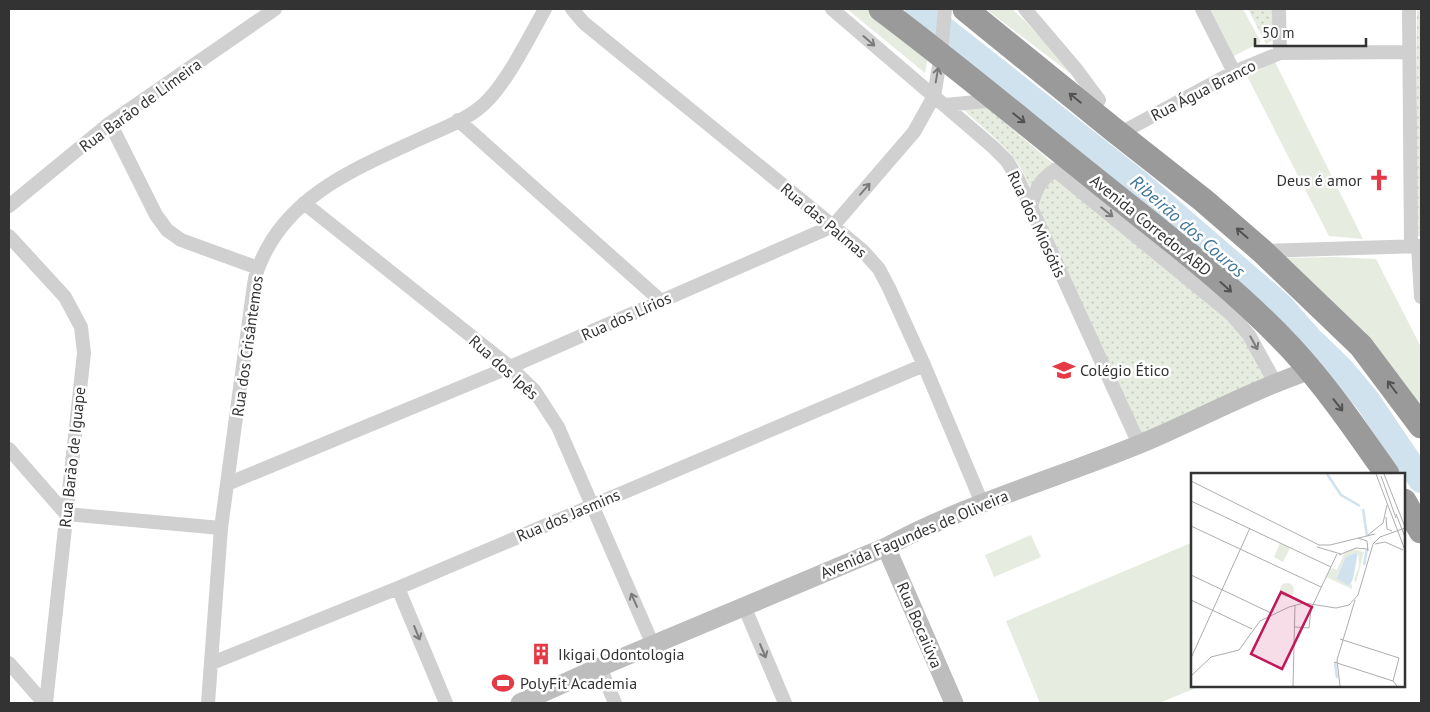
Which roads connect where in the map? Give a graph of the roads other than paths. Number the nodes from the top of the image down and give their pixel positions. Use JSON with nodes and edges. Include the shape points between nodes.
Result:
{"nodes":[{"id":1,"x":275,"y":9,"type":"edge"},
{"id":2,"x":546,"y":9,"type":"edge"},
{"id":3,"x":572,"y":9,"type":"edge"},
{"id":4,"x":832,"y":9,"type":"edge"},
{"id":5,"x":881,"y":9,"type":"edge"},
{"id":6,"x":945,"y":9,"type":"edge"},
{"id":7,"x":965,"y":9,"type":"edge"},
{"id":8,"x":1025,"y":9,"type":"edge"},
{"id":9,"x":1202,"y":9,"type":"edge"},
{"id":10,"x":1279,"y":9,"type":"edge"},
{"id":11,"x":1409,"y":9,"type":"edge"},
{"id":12,"x":942,"y":46,"type":"junction"},
{"id":13,"x":1410,"y":52,"type":"junction"},
{"id":14,"x":1280,"y":53,"type":"junction"},
{"id":15,"x":1234,"y":72,"type":"junction"},
{"id":16,"x":934,"y":96,"type":"junction"},
{"id":17,"x":997,"y":100,"type":"junction"},
{"id":18,"x":1099,"y":100,"type":"dead end"},
{"id":19,"x":945,"y":105,"type":"junction"},
{"id":20,"x":458,"y":120,"type":"junction"},
{"id":21,"x":110,"y":123,"type":"junction"},
{"id":22,"x":1119,"y":134,"type":"junction"},
{"id":23,"x":1068,"y":165,"type":"junction"},
{"id":24,"x":1091,"y":199,"type":"junction"},
{"id":25,"x":304,"y":203,"type":"junction"},
{"id":26,"x":9,"y":206,"type":"edge"},
{"id":27,"x":1031,"y":207,"type":"junction"},
{"id":28,"x":833,"y":226,"type":"junction"},
{"id":29,"x":9,"y":236,"type":"edge"},
{"id":30,"x":1417,"y":246,"type":"edge"},
{"id":31,"x":1262,"y":251,"type":"junction"},
{"id":32,"x":258,"y":268,"type":"junction"},
{"id":33,"x":1421,"y":298,"type":"edge"},
{"id":34,"x":660,"y":301,"type":"junction"},
{"id":35,"x":924,"y":365,"type":"junction"},
{"id":36,"x":510,"y":367,"type":"junction"},
{"id":37,"x":1311,"y":370,"type":"junction"},
{"id":38,"x":1276,"y":384,"type":"junction"},
{"id":39,"x":1421,"y":426,"type":"edge"},
{"id":40,"x":1139,"y":444,"type":"junction"},
{"id":41,"x":9,"y":449,"type":"edge"},
{"id":42,"x":1386,"y":473,"type":"edge"},
{"id":43,"x":227,"y":484,"type":"junction"},
{"id":44,"x":982,"y":503,"type":"junction"},
{"id":45,"x":1405,"y":503,"type":"edge"},
{"id":46,"x":592,"y":505,"type":"junction"},
{"id":47,"x":66,"y":514,"type":"junction"},
{"id":48,"x":221,"y":528,"type":"junction"},
{"id":49,"x":1421,"y":532,"type":"edge"},
{"id":50,"x":886,"y":547,"type":"junction"},
{"id":51,"x":398,"y":588,"type":"junction"},
{"id":52,"x":744,"y":606,"type":"junction"},
{"id":53,"x":653,"y":645,"type":"junction"},
{"id":54,"x":9,"y":663,"type":"edge"},
{"id":55,"x":212,"y":663,"type":"junction"},
{"id":56,"x":600,"y":667,"type":"junction"},
{"id":57,"x":45,"y":703,"type":"edge"},
{"id":58,"x":208,"y":703,"type":"edge"},
{"id":59,"x":446,"y":703,"type":"edge"},
{"id":60,"x":520,"y":703,"type":"edge"},
{"id":61,"x":616,"y":703,"type":"edge"},
{"id":62,"x":785,"y":703,"type":"edge"},
{"id":63,"x":954,"y":703,"type":"edge"}],
"edges":[{"from":1,"to":21,"type":"street","name":"Rua Barão de Limeira"},
{"from":2,"to":20,"type":"street","name":"Rua dos Crisântemos","via":[[496,92],[478,110]]},
{"from":3,"to":28,"type":"street","name":"Rua das Palmas","via":[[584,23]]},
{"from":4,"to":16,"type":"street","name":"Rua dos Miosótis","one_way":true},
{"from":5,"to":12,"type":"highway","name":"Avenida Corredor ABD"},
{"from":6,"to":12,"type":"street","name":"Rua dos Lírios"},
{"from":22,"to":7,"type":"highway","one_way":true},
{"from":8,"to":18,"type":"street"},
{"from":9,"to":15,"type":"street"},
{"from":10,"to":14,"type":"street"},
{"from":11,"to":13,"type":"street"},
{"from":16,"to":12,"type":"street","name":"Rua dos Lírios","one_way":true},
{"from":12,"to":17,"type":"highway","name":"Avenida Corredor ABD"},
{"from":13,"to":14,"type":"street","name":"Rua Água Branco"},
{"from":13,"to":30,"type":"street"},
{"from":14,"to":15,"type":"street","name":"Rua Água Branco"},
{"from":15,"to":22,"type":"street","name":"Rua Água Branco"},
{"from":16,"to":19,"type":"street","name":"Rua dos Miosótis"},
{"from":28,"to":16,"type":"street","name":"Rua dos Lírios","one_way":true,"via":[[914,132]]},
{"from":17,"to":19,"type":"street"},
{"from":17,"to":23,"type":"highway","name":"Avenida Corredor ABD","one_way":true},
{"from":19,"to":27,"type":"street","name":"Rua dos Miosótis","via":[[1007,161]]},
{"from":20,"to":25,"type":"street","name":"Rua dos Crisântemos","via":[[338,178]]},
{"from":20,"to":34,"type":"street"},
{"from":21,"to":26,"type":"street","name":"Rua Barão de Limeira"},
{"from":21,"to":32,"type":"street","via":[[156,215],[167,230],[181,240]]},
{"from":31,"to":22,"type":"highway","one_way":true,"via":[[1204,200]]},
{"from":23,"to":24,"type":"street"},
{"from":23,"to":24,"type":"street"},
{"from":23,"to":27,"type":"street","via":[[1045,178],[1035,191]]},
{"from":23,"to":37,"type":"highway","name":"Avenida Corredor ABD","one_way":true,"via":[[1216,278]]},
{"from":24,"to":38,"type":"street","one_way":true,"via":[[1231,314],[1250,335]]},
{"from":25,"to":32,"type":"street","name":"Rua dos Crisântemos","via":[[278,229]]},
{"from":25,"to":36,"type":"street","name":"Rua dos Ipês"},
{"from":27,"to":40,"type":"street","name":"Rua dos Miosótis"},
{"from":28,"to":34,"type":"street","name":"Rua dos Lírios"},
{"from":28,"to":35,"type":"street","name":"Rua das Palmas","via":[[863,250],[878,269]]},
{"from":29,"to":47,"type":"street","name":"Rua Barão de Iguape","via":[[64,297],[81,327],[84,353]]},
{"from":30,"to":31,"type":"street"},
{"from":30,"to":33,"type":"street"},
{"from":39,"to":31,"type":"highway","one_way":true,"via":[[1361,346]]},
{"from":32,"to":43,"type":"street","name":"Rua dos Crisântemos","via":[[252,292]]},
{"from":34,"to":36,"type":"street","name":"Rua dos Lírios"},
{"from":35,"to":44,"type":"street","name":"Rua das Palmas"},
{"from":35,"to":46,"type":"street","name":"Rua dos Jasmins"},
{"from":36,"to":43,"type":"street","name":"Rua dos Lírios"},
{"from":36,"to":46,"type":"street","name":"Rua dos Ipês","via":[[548,408]]},
{"from":37,"to":38,"type":"main road","name":"Avenida Fagundes de Oliveira"},
{"from":37,"to":42,"type":"highway","name":"Avenida Corredor ABD","one_way":true},
{"from":38,"to":40,"type":"main road","name":"Avenida Fagundes de Oliveira"},
{"from":40,"to":44,"type":"main road","name":"Avenida Fagundes de Oliveira"},
{"from":41,"to":47,"type":"street"},
{"from":43,"to":48,"type":"street","name":"Rua dos Crisântemos"},
{"from":44,"to":50,"type":"main road","name":"Avenida Fagundes de Oliveira","via":[[916,530]]},
{"from":45,"to":49,"type":"highway"},
{"from":46,"to":51,"type":"street","name":"Rua dos Jasmins"},
{"from":53,"to":46,"type":"street","name":"Rua dos Ipês","one_way":true},
{"from":47,"to":48,"type":"street"},
{"from":47,"to":57,"type":"street","name":"Rua Barão de Iguape"},
{"from":48,"to":55,"type":"street","name":"Rua dos Crisântemos"},
{"from":50,"to":52,"type":"main road","name":"Avenida Fagundes de Oliveira"},
{"from":50,"to":63,"type":"main road","name":"Rua Bocaiúva"},
{"from":51,"to":55,"type":"street","name":"Rua dos Jasmins"},
{"from":51,"to":59,"type":"street","one_way":true},
{"from":52,"to":53,"type":"main road","name":"Avenida Fagundes de Oliveira"},
{"from":52,"to":62,"type":"street","one_way":true},
{"from":53,"to":56,"type":"main road","name":"Avenida Fagundes de Oliveira"},
{"from":54,"to":57,"type":"street"},
{"from":55,"to":58,"type":"street","name":"Rua dos Crisântemos"},
{"from":56,"to":60,"type":"main road","name":"Avenida Fagundes de Oliveira"},
{"from":56,"to":61,"type":"street"}]}
